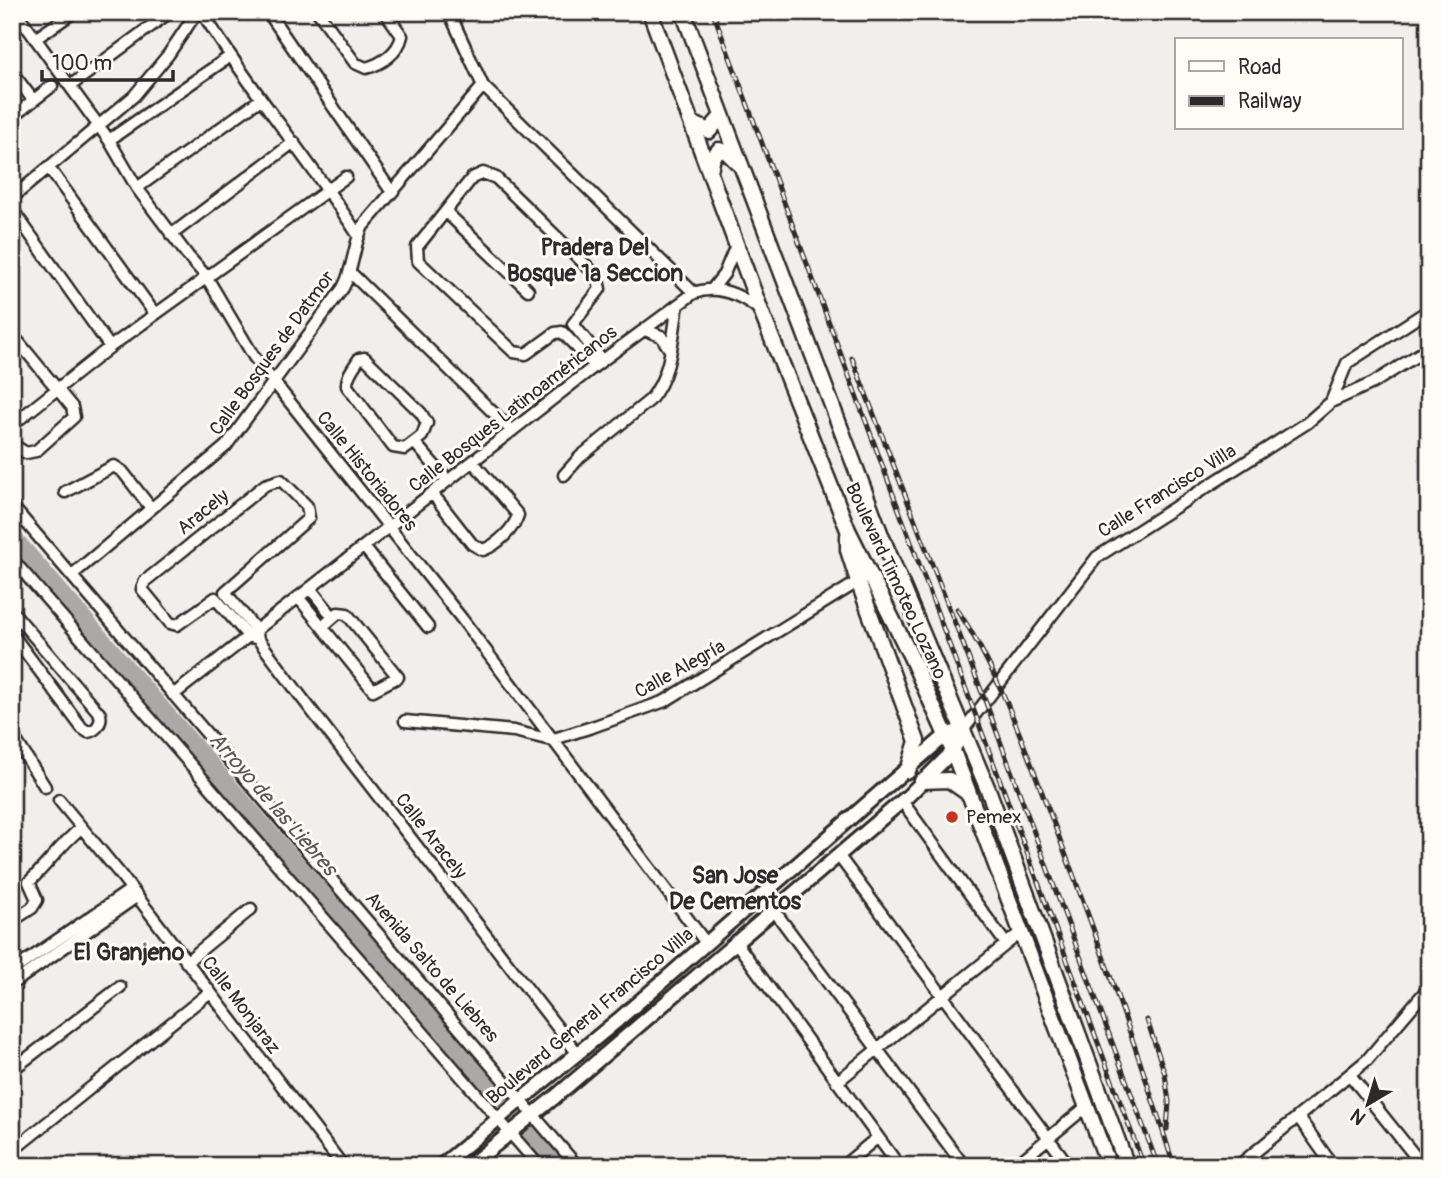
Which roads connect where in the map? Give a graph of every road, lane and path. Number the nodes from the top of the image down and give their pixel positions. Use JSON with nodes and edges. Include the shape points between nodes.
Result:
{"nodes":[{"id":1,"x":16,"y":12,"type":"edge"},
{"id":2,"x":74,"y":12,"type":"edge"},
{"id":3,"x":170,"y":12,"type":"edge"},
{"id":4,"x":200,"y":12,"type":"edge"},
{"id":5,"x":268,"y":12,"type":"edge"},
{"id":6,"x":318,"y":12,"type":"edge"},
{"id":7,"x":385,"y":12,"type":"edge"},
{"id":8,"x":449,"y":12,"type":"edge"},
{"id":9,"x":650,"y":12,"type":"edge"},
{"id":10,"x":683,"y":12,"type":"edge"},
{"id":11,"x":35,"y":39,"type":"junction"},
{"id":12,"x":229,"y":57,"type":"junction"},
{"id":13,"x":12,"y":72,"type":"edge"},
{"id":14,"x":52,"y":86,"type":"dead end"},
{"id":15,"x":70,"y":86,"type":"junction"},
{"id":16,"x":483,"y":86,"type":"junction"},
{"id":17,"x":261,"y":99,"type":"junction"},
{"id":18,"x":33,"y":100,"type":"junction"},
{"id":19,"x":722,"y":116,"type":"junction"},
{"id":20,"x":12,"y":117,"type":"edge"},
{"id":21,"x":692,"y":122,"type":"junction"},
{"id":22,"x":100,"y":128,"type":"junction"},
{"id":23,"x":109,"y":140,"type":"junction"},
{"id":24,"x":294,"y":142,"type":"junction"},
{"id":25,"x":739,"y":164,"type":"junction"},
{"id":26,"x":49,"y":168,"type":"junction"},
{"id":27,"x":710,"y":171,"type":"junction"},
{"id":28,"x":346,"y":177,"type":"dead end"},
{"id":29,"x":137,"y":188,"type":"junction"},
{"id":30,"x":329,"y":190,"type":"junction"},
{"id":31,"x":391,"y":191,"type":"junction"},
{"id":32,"x":12,"y":198,"type":"edge"},
{"id":33,"x":12,"y":209,"type":"edge"},
{"id":34,"x":446,"y":212,"type":"junction"},
{"id":35,"x":171,"y":235,"type":"junction"},
{"id":36,"x":358,"y":235,"type":"junction"},
{"id":37,"x":737,"y":242,"type":"junction"},
{"id":38,"x":351,"y":273,"type":"junction"},
{"id":39,"x":206,"y":276,"type":"junction"},
{"id":40,"x":713,"y":288,"type":"junction"},
{"id":41,"x":528,"y":290,"type":"dead end"},
{"id":42,"x":694,"y":293,"type":"junction"},
{"id":43,"x":678,"y":305,"type":"junction"},
{"id":44,"x":1429,"y":310,"type":"edge"},
{"id":45,"x":761,"y":311,"type":"junction"},
{"id":46,"x":155,"y":314,"type":"junction"},
{"id":47,"x":645,"y":330,"type":"junction"},
{"id":48,"x":12,"y":334,"type":"edge"},
{"id":49,"x":110,"y":347,"type":"junction"},
{"id":50,"x":1429,"y":348,"type":"edge"},
{"id":51,"x":671,"y":350,"type":"junction"},
{"id":52,"x":598,"y":363,"type":"junction"},
{"id":53,"x":274,"y":382,"type":"junction"},
{"id":54,"x":57,"y":390,"type":"junction"},
{"id":55,"x":1331,"y":402,"type":"junction"},
{"id":56,"x":12,"y":425,"type":"edge"},
{"id":57,"x":512,"y":431,"type":"junction"},
{"id":58,"x":414,"y":442,"type":"junction"},
{"id":59,"x":12,"y":444,"type":"edge"},
{"id":60,"x":473,"y":461,"type":"junction"},
{"id":61,"x":564,"y":475,"type":"dead end"},
{"id":62,"x":448,"y":481,"type":"junction"},
{"id":63,"x":65,"y":492,"type":"dead end"},
{"id":64,"x":432,"y":494,"type":"junction"},
{"id":65,"x":12,"y":506,"type":"edge"},
{"id":66,"x":150,"y":508,"type":"junction"},
{"id":67,"x":389,"y":526,"type":"junction"},
{"id":68,"x":364,"y":547,"type":"junction"},
{"id":69,"x":12,"y":559,"type":"edge"},
{"id":70,"x":72,"y":575,"type":"junction"},
{"id":71,"x":864,"y":578,"type":"junction"},
{"id":72,"x":310,"y":589,"type":"junction"},
{"id":73,"x":298,"y":597,"type":"junction"},
{"id":74,"x":12,"y":611,"type":"edge"},
{"id":75,"x":333,"y":617,"type":"junction"},
{"id":76,"x":322,"y":627,"type":"junction"},
{"id":77,"x":428,"y":627,"type":"dead end"},
{"id":78,"x":12,"y":634,"type":"edge"},
{"id":79,"x":254,"y":635,"type":"junction"},
{"id":80,"x":173,"y":695,"type":"junction"},
{"id":81,"x":405,"y":721,"type":"dead end"},
{"id":82,"x":964,"y":729,"type":"junction"},
{"id":83,"x":12,"y":734,"type":"edge"},
{"id":84,"x":946,"y":735,"type":"junction"},
{"id":85,"x":551,"y":740,"type":"junction"},
{"id":86,"x":953,"y":751,"type":"junction"},
{"id":87,"x":908,"y":771,"type":"junction"},
{"id":88,"x":922,"y":781,"type":"junction"},
{"id":89,"x":46,"y":787,"type":"dead end"},
{"id":90,"x":970,"y":795,"type":"junction"},
{"id":91,"x":59,"y":800,"type":"dead end"},
{"id":92,"x":902,"y":801,"type":"junction"},
{"id":93,"x":81,"y":828,"type":"junction"},
{"id":94,"x":838,"y":855,"type":"junction"},
{"id":95,"x":133,"y":893,"type":"junction"},
{"id":96,"x":251,"y":909,"type":"dead end"},
{"id":97,"x":773,"y":909,"type":"junction"},
{"id":98,"x":12,"y":921,"type":"edge"},
{"id":99,"x":1021,"y":932,"type":"junction"},
{"id":100,"x":735,"y":941,"type":"junction"},
{"id":101,"x":706,"y":943,"type":"junction"},
{"id":102,"x":1006,"y":944,"type":"junction"},
{"id":103,"x":186,"y":962,"type":"junction"},
{"id":104,"x":12,"y":971,"type":"edge"},
{"id":105,"x":12,"y":984,"type":"edge"},
{"id":106,"x":120,"y":987,"type":"dead end"},
{"id":107,"x":1429,"y":987,"type":"edge"},
{"id":108,"x":210,"y":992,"type":"junction"},
{"id":109,"x":942,"y":995,"type":"junction"},
{"id":110,"x":877,"y":1049,"type":"junction"},
{"id":111,"x":578,"y":1054,"type":"junction"},
{"id":112,"x":12,"y":1070,"type":"edge"},
{"id":113,"x":1350,"y":1075,"type":"junction"},
{"id":114,"x":836,"y":1082,"type":"junction"},
{"id":115,"x":520,"y":1100,"type":"junction"},
{"id":116,"x":1086,"y":1107,"type":"junction"},
{"id":117,"x":532,"y":1115,"type":"junction"},
{"id":118,"x":501,"y":1116,"type":"junction"},
{"id":119,"x":1298,"y":1118,"type":"junction"},
{"id":120,"x":514,"y":1130,"type":"junction"},
{"id":121,"x":878,"y":1137,"type":"junction"},
{"id":122,"x":1047,"y":1138,"type":"junction"},
{"id":123,"x":12,"y":1151,"type":"edge"},
{"id":124,"x":343,"y":1166,"type":"edge"},
{"id":125,"x":441,"y":1166,"type":"edge"},
{"id":126,"x":469,"y":1166,"type":"edge"},
{"id":127,"x":539,"y":1166,"type":"edge"},
{"id":128,"x":578,"y":1166,"type":"edge"},
{"id":129,"x":843,"y":1166,"type":"edge"},
{"id":130,"x":899,"y":1166,"type":"edge"},
{"id":131,"x":964,"y":1166,"type":"edge"},
{"id":132,"x":1015,"y":1166,"type":"edge"},
{"id":133,"x":1069,"y":1166,"type":"edge"},
{"id":134,"x":1109,"y":1166,"type":"edge"},
{"id":135,"x":1127,"y":1166,"type":"edge"},
{"id":136,"x":1238,"y":1166,"type":"edge"},
{"id":137,"x":1333,"y":1166,"type":"edge"},
{"id":138,"x":1423,"y":1166,"type":"edge"}],
"edges":[{"from":1,"to":11,"type":"street","name":"Calle Historiadores"},
{"from":2,"to":11,"type":"street"},
{"from":3,"to":15,"type":"street"},
{"from":4,"to":12,"type":"street"},
{"from":4,"to":22,"type":"street","via":[[153,75]]},
{"from":5,"to":31,"type":"street"},
{"from":6,"to":7,"type":"street","via":[[349,57],[366,68],[389,57],[400,44],[402,36]]},
{"from":8,"to":16,"type":"street"},
{"from":9,"to":21,"type":"main road","name":"Boulevard Timoteo Lozano"},
{"from":10,"to":19,"type":"main road","name":"Boulevard Timoteo Lozano"},
{"from":11,"to":15,"type":"street","name":"Calle Historiadores"},
{"from":12,"to":17,"type":"street"},
{"from":12,"to":23,"type":"street"},
{"from":13,"to":18,"type":"street"},
{"from":14,"to":18,"type":"street"},
{"from":15,"to":22,"type":"street","name":"Calle Historiadores"},
{"from":16,"to":31,"type":"street","name":"Calle Bosques de Datmor"},
{"from":16,"to":42,"type":"street"},
{"from":17,"to":24,"type":"street"},
{"from":17,"to":29,"type":"street"},
{"from":18,"to":20,"type":"street"},
{"from":19,"to":21,"type":"main road","via":[[709,131]]},
{"from":19,"to":25,"type":"main road","name":"Boulevard Timoteo Lozano"},
{"from":21,"to":27,"type":"main road","name":"Boulevard Timoteo Lozano"},
{"from":22,"to":23,"type":"street","name":"Calle Historiadores"},
{"from":22,"to":26,"type":"street"},
{"from":23,"to":29,"type":"street","name":"Calle Historiadores"},
{"from":24,"to":30,"type":"street"},
{"from":24,"to":35,"type":"street"},
{"from":25,"to":27,"type":"main road","via":[[719,150]]},
{"from":25,"to":82,"type":"main road","name":"Boulevard Timoteo Lozano","via":[[881,536]]},
{"from":26,"to":32,"type":"street"},
{"from":26,"to":46,"type":"street"},
{"from":27,"to":37,"type":"main road","name":"Boulevard Timoteo Lozano"},
{"from":28,"to":30,"type":"street"},
{"from":29,"to":35,"type":"street","name":"Calle Historiadores"},
{"from":30,"to":36,"type":"street"},
{"from":30,"to":39,"type":"street"},
{"from":31,"to":36,"type":"street","name":"Calle Bosques de Datmor"},
{"from":33,"to":49,"type":"street"},
{"from":34,"to":41,"type":"street"},
{"from":34,"to":52,"type":"street","via":[[417,247],[418,261],[514,352],[526,354],[562,332]]},
{"from":34,"to":52,"type":"street","via":[[477,175],[496,178],[600,281],[598,292],[573,324]]},
{"from":35,"to":39,"type":"street","name":"Calle Historiadores"},
{"from":36,"to":38,"type":"street","name":"Calle Bosques de Datmor"},
{"from":37,"to":40,"type":"street"},
{"from":37,"to":45,"type":"main road","name":"Boulevard Timoteo Lozano"},
{"from":38,"to":53,"type":"street","name":"Calle Bosques de Datmor"},
{"from":38,"to":57,"type":"street"},
{"from":39,"to":46,"type":"street"},
{"from":39,"to":53,"type":"street","name":"Calle Historiadores"},
{"from":40,"to":42,"type":"street","name":"Calle Bosques Latinoaméricanos"},
{"from":40,"to":45,"type":"street","via":[[738,296]]},
{"from":42,"to":43,"type":"street","name":"Calle Bosques Latinoaméricanos"},
{"from":43,"to":47,"type":"street","name":"Calle Bosques Latinoaméricanos"},
{"from":43,"to":51,"type":"street"},
{"from":44,"to":55,"type":"street","via":[[1347,363]]},
{"from":45,"to":71,"type":"main road","name":"Boulevard Timoteo Lozano"},
{"from":46,"to":49,"type":"street"},
{"from":47,"to":51,"type":"street","via":[[661,336]]},
{"from":47,"to":52,"type":"street","name":"Calle Bosques Latinoaméricanos"},
{"from":48,"to":54,"type":"street"},
{"from":49,"to":54,"type":"street"},
{"from":50,"to":55,"type":"street","via":[[1373,383]]},
{"from":51,"to":61,"type":"street","via":[[665,377],[650,401]]},
{"from":52,"to":57,"type":"street","name":"Calle Bosques Latinoaméricanos"},
{"from":53,"to":66,"type":"street","name":"Calle Bosques de Datmor","via":[[217,455]]},
{"from":53,"to":67,"type":"street","name":"Calle Historiadores"},
{"from":54,"to":56,"type":"street"},
{"from":54,"to":59,"type":"street","via":[[72,407],[71,422],[31,453]]},
{"from":55,"to":82,"type":"street","name":"Calle Francisco Villa","via":[[1307,423],[1097,557]]},
{"from":57,"to":60,"type":"street","name":"Calle Bosques Latinoaméricanos"},
{"from":58,"to":58,"type":"street","via":[[425,430],[425,418],[365,358],[359,359],[347,386],[393,447],[401,450]]},
{"from":58,"to":62,"type":"street"},
{"from":60,"to":62,"type":"street","name":"Calle Bosques Latinoaméricanos"},
{"from":60,"to":64,"type":"street","via":[[518,515],[513,526],[488,548],[474,546]]},
{"from":62,"to":64,"type":"street","name":"Calle Bosques Latinoaméricanos"},
{"from":63,"to":66,"type":"street","via":[[114,466]]},
{"from":64,"to":67,"type":"street","name":"Calle Bosques Latinoaméricanos"},
{"from":65,"to":70,"type":"street","name":"Avenida Salto de Liebres"},
{"from":66,"to":70,"type":"street","name":"Calle Bosques de Datmor"},
{"from":67,"to":68,"type":"street","name":"Calle Bosques Latinoaméricanos"},
{"from":67,"to":85,"type":"street","name":"Calle Historiadores"},
{"from":68,"to":72,"type":"street","name":"Calle Bosques Latinoaméricanos"},
{"from":68,"to":77,"type":"street"},
{"from":69,"to":118,"type":"street"},
{"from":70,"to":80,"type":"street","name":"Avenida Salto de Liebres"},
{"from":71,"to":84,"type":"main road","name":"Boulevard Timoteo Lozano"},
{"from":71,"to":85,"type":"street","name":"Calle Alegría","via":[[665,701]]},
{"from":71,"to":87,"type":"main road","via":[[917,741]]},
{"from":72,"to":73,"type":"street","name":"Calle Bosques Latinoaméricanos"},
{"from":72,"to":75,"type":"street"},
{"from":73,"to":76,"type":"street"},
{"from":73,"to":79,"type":"street","name":"Calle Bosques Latinoaméricanos"},
{"from":74,"to":78,"type":"street","via":[[100,714],[96,729],[88,732],[82,728]]},
{"from":75,"to":76,"type":"street"},
{"from":75,"to":76,"type":"street","via":[[347,614],[398,677],[373,690]]},
{"from":79,"to":79,"type":"street","name":"Aracely","via":[[225,592],[309,518],[307,506],[285,481],[265,485],[143,586],[170,623],[177,625],[215,598]]},
{"from":79,"to":80,"type":"street","name":"Calle Bosques Latinoaméricanos"},
{"from":79,"to":111,"type":"street","name":"Calle Aracely"},
{"from":80,"to":115,"type":"street","name":"Avenida Salto de Liebres"},
{"from":81,"to":85,"type":"street","via":[[514,731]]},
{"from":82,"to":84,"type":"main road","name":"Boulevard General Francisco Villa"},
{"from":82,"to":86,"type":"main road","name":"Boulevard General Francisco Villa"},
{"from":82,"to":135,"type":"main road","name":"Boulevard Timoteo Lozano"},
{"from":83,"to":89,"type":"street"},
{"from":84,"to":86,"type":"main road","name":"Boulevard Timoteo Lozano"},
{"from":84,"to":87,"type":"main road","name":"Boulevard General Francisco Villa"},
{"from":85,"to":101,"type":"street","name":"Calle Historiadores"},
{"from":86,"to":88,"type":"main road","name":"Boulevard General Francisco Villa"},
{"from":86,"to":90,"type":"main road","name":"Boulevard Timoteo Lozano"},
{"from":87,"to":101,"type":"main road","name":"Boulevard General Francisco Villa"},
{"from":88,"to":90,"type":"main road","via":[[949,780]]},
{"from":88,"to":92,"type":"main road","name":"Boulevard General Francisco Villa"},
{"from":90,"to":99,"type":"main road","name":"Boulevard Timoteo Lozano"},
{"from":91,"to":93,"type":"street","name":"Calle Monjaraz"},
{"from":92,"to":94,"type":"main road","name":"Boulevard General Francisco Villa"},
{"from":92,"to":102,"type":"street"},
{"from":93,"to":95,"type":"street","name":"Calle Monjaraz"},
{"from":93,"to":98,"type":"street","via":[[29,882],[37,900]]},
{"from":94,"to":97,"type":"main road","name":"Boulevard General Francisco Villa"},
{"from":94,"to":109,"type":"street"},
{"from":95,"to":103,"type":"street","name":"Calle Monjaraz"},
{"from":95,"to":104,"type":"street"},
{"from":95,"to":105,"type":"street"},
{"from":96,"to":103,"type":"street"},
{"from":97,"to":100,"type":"main road","name":"Boulevard General Francisco Villa"},
{"from":97,"to":110,"type":"street"},
{"from":99,"to":102,"type":"street"},
{"from":99,"to":116,"type":"main road","name":"Boulevard Timoteo Lozano"},
{"from":100,"to":114,"type":"street"},
{"from":100,"to":117,"type":"main road","name":"Boulevard General Francisco Villa"},
{"from":101,"to":111,"type":"main road","name":"Boulevard General Francisco Villa"},
{"from":102,"to":109,"type":"street"},
{"from":103,"to":108,"type":"street","name":"Calle Monjaraz"},
{"from":106,"to":112,"type":"street"},
{"from":107,"to":113,"type":"street","via":[[1380,1047]]},
{"from":108,"to":123,"type":"street"},
{"from":108,"to":124,"type":"street","name":"Calle Monjaraz"},
{"from":109,"to":110,"type":"street"},
{"from":109,"to":122,"type":"street"},
{"from":110,"to":114,"type":"street"},
{"from":110,"to":131,"type":"street"},
{"from":111,"to":115,"type":"main road","name":"Boulevard General Francisco Villa"},
{"from":113,"to":119,"type":"street"},
{"from":113,"to":138,"type":"street"},
{"from":114,"to":121,"type":"street"},
{"from":115,"to":117,"type":"street","name":"Avenida Salto de Liebres"},
{"from":115,"to":118,"type":"main road","name":"Boulevard General Francisco Villa"},
{"from":116,"to":122,"type":"street"},
{"from":116,"to":134,"type":"main road","name":"Boulevard Timoteo Lozano"},
{"from":117,"to":120,"type":"main road","name":"Boulevard General Francisco Villa"},
{"from":117,"to":128,"type":"street","name":"Avenida Salto de Liebres"},
{"from":118,"to":120,"type":"street"},
{"from":118,"to":125,"type":"main road","name":"Boulevard General Francisco Villa"},
{"from":119,"to":136,"type":"street"},
{"from":119,"to":137,"type":"street"},
{"from":120,"to":126,"type":"main road","name":"Boulevard General Francisco Villa"},
{"from":120,"to":127,"type":"street"},
{"from":121,"to":129,"type":"street"},
{"from":121,"to":130,"type":"street"},
{"from":122,"to":132,"type":"street"},
{"from":122,"to":133,"type":"street"}]}
